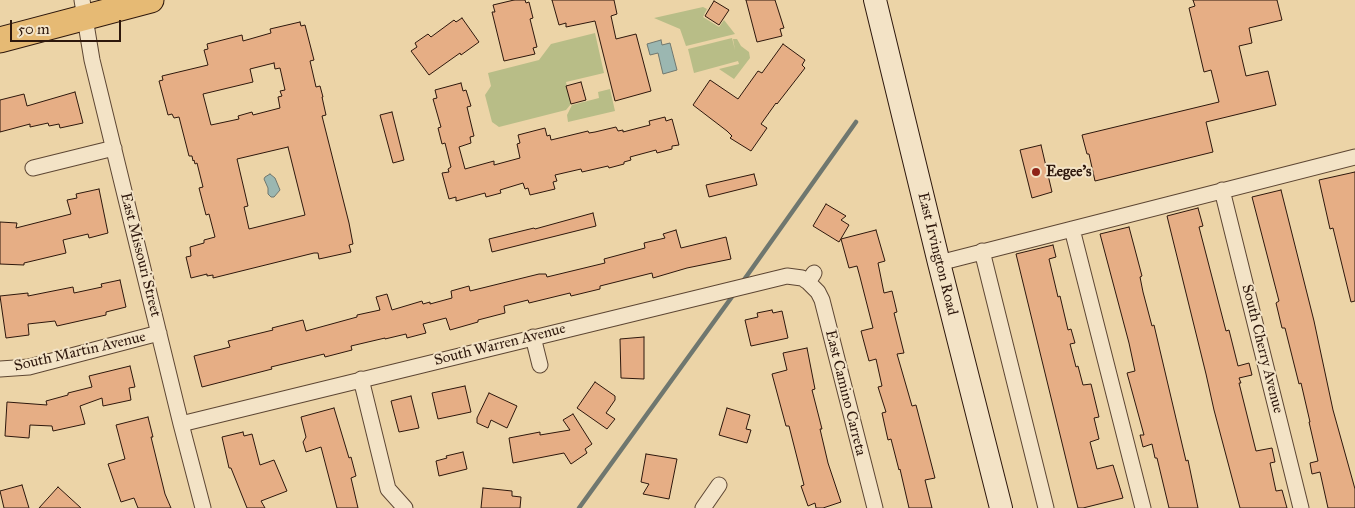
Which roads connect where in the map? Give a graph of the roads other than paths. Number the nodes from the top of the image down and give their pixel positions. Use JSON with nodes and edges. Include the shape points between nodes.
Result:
{"nodes":[{"id":1,"x":151,"y":0,"type":"edge"},
{"id":2,"x":875,"y":0,"type":"edge"},
{"id":3,"x":83,"y":9,"type":"edge"},
{"id":4,"x":0,"y":40,"type":"edge"},
{"id":5,"x":114,"y":148,"type":"junction"},
{"id":6,"x":1355,"y":157,"type":"edge"},
{"id":7,"x":33,"y":168,"type":"dead end"},
{"id":8,"x":1222,"y":190,"type":"junction"},
{"id":9,"x":1072,"y":229,"type":"junction"},
{"id":10,"x":982,"y":251,"type":"junction"},
{"id":11,"x":939,"y":262,"type":"junction"},
{"id":12,"x":811,"y":277,"type":"joint"},
{"id":13,"x":159,"y":333,"type":"junction"},
{"id":14,"x":533,"y":337,"type":"junction"},
{"id":15,"x":540,"y":366,"type":"dead end"},
{"id":16,"x":0,"y":368,"type":"edge"},
{"id":17,"x":361,"y":379,"type":"junction"},
{"id":18,"x":181,"y":424,"type":"junction"},
{"id":19,"x":719,"y":485,"type":"dead end"},
{"id":20,"x":203,"y":508,"type":"edge"},
{"id":21,"x":406,"y":508,"type":"edge"},
{"id":22,"x":703,"y":508,"type":"edge"},
{"id":23,"x":875,"y":508,"type":"edge"},
{"id":24,"x":1001,"y":508,"type":"edge"},
{"id":25,"x":1046,"y":508,"type":"edge"},
{"id":26,"x":1143,"y":508,"type":"edge"},
{"id":27,"x":1301,"y":508,"type":"edge"}],
"edges":[{"from":1,"to":3,"type":"main road"},
{"from":2,"to":11,"type":"main road","name":"East Irvington Road"},
{"from":3,"to":4,"type":"main road"},
{"from":3,"to":5,"type":"street","name":"East Missouri Street"},
{"from":5,"to":7,"type":"street"},
{"from":5,"to":13,"type":"street","name":"East Missouri Street"},
{"from":6,"to":8,"type":"street"},
{"from":8,"to":9,"type":"street"},
{"from":8,"to":27,"type":"street","name":"South Cherry Avenue"},
{"from":9,"to":10,"type":"street"},
{"from":9,"to":26,"type":"street"},
{"from":10,"to":11,"type":"street"},
{"from":10,"to":25,"type":"street"},
{"from":11,"to":24,"type":"main road","name":"East Irvington Road"},
{"from":12,"to":14,"type":"street","name":"South Warren Avenue","via":[[787,276]]},
{"from":12,"to":23,"type":"street","name":"East Camino Carreta","via":[[822,300]]},
{"from":13,"to":16,"type":"street","name":"South Martin Avenue","via":[[29,367]]},
{"from":13,"to":18,"type":"street","name":"East Missouri Street"},
{"from":14,"to":15,"type":"street"},
{"from":14,"to":17,"type":"street","name":"South Warren Avenue"},
{"from":17,"to":18,"type":"street","name":"South Warren Avenue"},
{"from":17,"to":21,"type":"street","via":[[388,489]]},
{"from":18,"to":20,"type":"street","name":"East Missouri Street"},
{"from":19,"to":22,"type":"street"}]}
